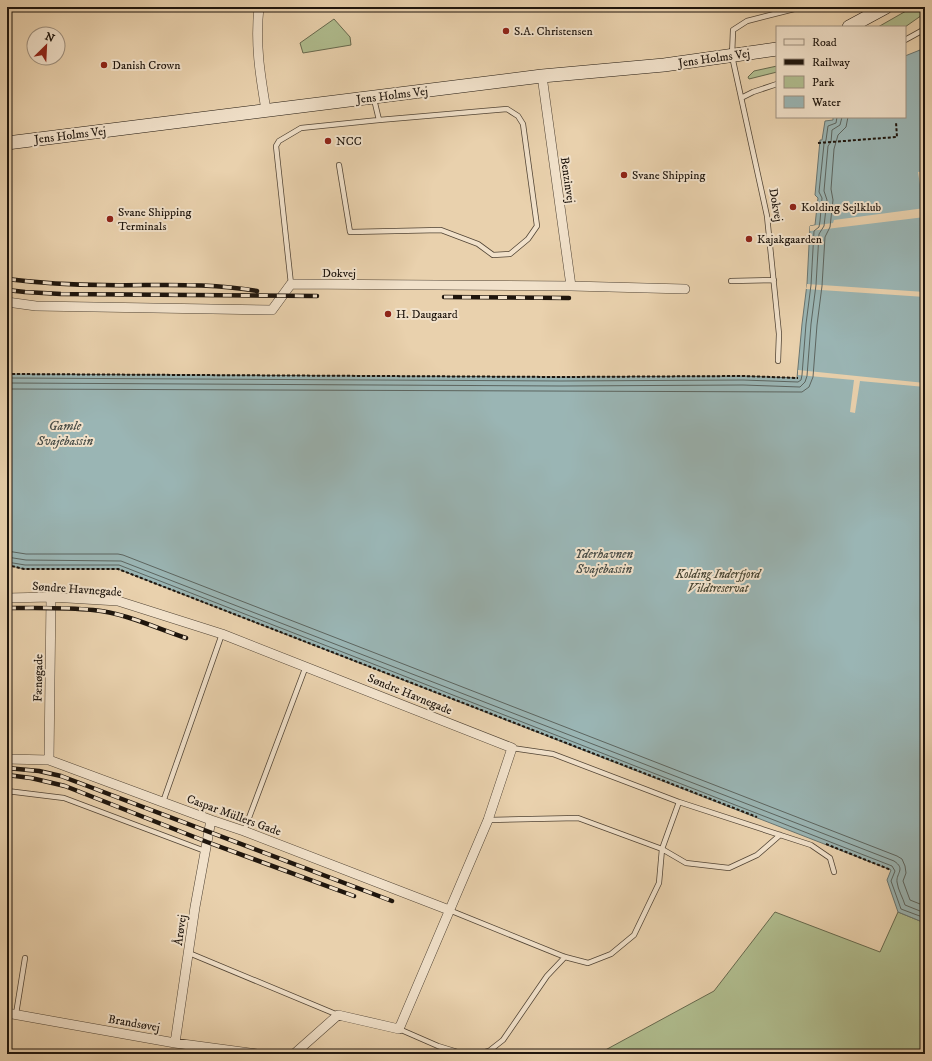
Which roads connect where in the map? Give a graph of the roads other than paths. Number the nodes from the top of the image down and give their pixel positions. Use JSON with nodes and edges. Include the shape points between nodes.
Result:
{"nodes":[{"id":1,"x":259,"y":7,"type":"edge"},
{"id":2,"x":802,"y":7,"type":"edge"},
{"id":3,"x":886,"y":7,"type":"edge"},
{"id":4,"x":851,"y":26,"type":"edge"},
{"id":5,"x":925,"y":29,"type":"edge"},
{"id":6,"x":906,"y":39,"type":"edge"},
{"id":7,"x":776,"y":49,"type":"edge"},
{"id":8,"x":732,"y":56,"type":"junction"},
{"id":9,"x":542,"y":76,"type":"junction"},
{"id":10,"x":776,"y":84,"type":"edge"},
{"id":11,"x":374,"y":97,"type":"junction"},
{"id":12,"x":741,"y":98,"type":"junction"},
{"id":13,"x":266,"y":110,"type":"junction"},
{"id":14,"x":379,"y":120,"type":"junction"},
{"id":15,"x":7,"y":143,"type":"edge"},
{"id":16,"x":339,"y":165,"type":"dead end"},
{"id":17,"x":774,"y":280,"type":"junction"},
{"id":18,"x":731,"y":281,"type":"dead end"},
{"id":19,"x":291,"y":284,"type":"junction"},
{"id":20,"x":571,"y":286,"type":"junction"},
{"id":21,"x":685,"y":289,"type":"dead end"},
{"id":22,"x":7,"y":302,"type":"edge"},
{"id":23,"x":778,"y":361,"type":"dead end"},
{"id":24,"x":51,"y":597,"type":"junction"},
{"id":25,"x":7,"y":598,"type":"edge"},
{"id":26,"x":222,"y":634,"type":"junction"},
{"id":27,"x":306,"y":666,"type":"junction"},
{"id":28,"x":512,"y":748,"type":"junction"},
{"id":29,"x":7,"y":759,"type":"edge"},
{"id":30,"x":49,"y":760,"type":"junction"},
{"id":31,"x":7,"y":791,"type":"edge"},
{"id":32,"x":163,"y":802,"type":"junction"},
{"id":33,"x":679,"y":802,"type":"junction"},
{"id":34,"x":211,"y":820,"type":"junction"},
{"id":35,"x":488,"y":820,"type":"junction"},
{"id":36,"x":244,"y":831,"type":"junction"},
{"id":37,"x":780,"y":835,"type":"junction"},
{"id":38,"x":662,"y":849,"type":"junction"},
{"id":39,"x":205,"y":852,"type":"junction"},
{"id":40,"x":834,"y":872,"type":"dead end"},
{"id":41,"x":449,"y":910,"type":"junction"},
{"id":42,"x":189,"y":953,"type":"junction"},
{"id":43,"x":565,"y":957,"type":"junction"},
{"id":44,"x":25,"y":958,"type":"dead end"},
{"id":45,"x":11,"y":1013,"type":"edge"},
{"id":46,"x":338,"y":1015,"type":"junction"},
{"id":47,"x":399,"y":1029,"type":"junction"},
{"id":48,"x":175,"y":1043,"type":"junction"},
{"id":49,"x":257,"y":1054,"type":"edge"},
{"id":50,"x":294,"y":1054,"type":"edge"},
{"id":51,"x":464,"y":1054,"type":"edge"},
{"id":52,"x":478,"y":1054,"type":"edge"}],
"edges":[{"from":1,"to":13,"type":"street","via":[[258,58]]},
{"from":2,"to":8,"type":"lane","name":"Dokvej","via":[[747,21],[734,30]]},
{"from":3,"to":4,"type":"main road"},
{"from":5,"to":6,"type":"lane"},
{"from":7,"to":8,"type":"main road","name":"Jens Holms Vej"},
{"from":8,"to":9,"type":"main road","name":"Jens Holms Vej"},
{"from":8,"to":12,"type":"lane","name":"Dokvej"},
{"from":9,"to":11,"type":"main road","name":"Jens Holms Vej"},
{"from":9,"to":20,"type":"street","name":"Benzinvej"},
{"from":10,"to":12,"type":"lane"},
{"from":11,"to":13,"type":"main road","name":"Jens Holms Vej"},
{"from":11,"to":14,"type":"lane"},
{"from":12,"to":17,"type":"lane","name":"Dokvej","via":[[767,216]]},
{"from":13,"to":15,"type":"main road","name":"Jens Holms Vej"},
{"from":14,"to":16,"type":"lane","via":[[507,109],[518,116],[523,124],[537,226],[528,239],[510,254],[493,255],[478,244],[440,230],[350,232]]},
{"from":14,"to":19,"type":"lane","via":[[301,128],[279,140],[276,146]]},
{"from":17,"to":18,"type":"lane"},
{"from":17,"to":23,"type":"lane","name":"Dokvej","via":[[779,334]]},
{"from":19,"to":20,"type":"street","name":"Dokvej"},
{"from":19,"to":22,"type":"street","via":[[272,310],[36,306]]},
{"from":20,"to":21,"type":"street","name":"Dokvej"},
{"from":24,"to":25,"type":"street","name":"Søndre Havnegade"},
{"from":24,"to":26,"type":"street","name":"Søndre Havnegade","via":[[118,601]]},
{"from":24,"to":30,"type":"street","name":"Fænøgade"},
{"from":26,"to":27,"type":"street","name":"Søndre Havnegade"},
{"from":26,"to":32,"type":"lane"},
{"from":27,"to":28,"type":"street","name":"Søndre Havnegade"},
{"from":27,"to":36,"type":"lane"},
{"from":28,"to":33,"type":"lane","via":[[553,754]]},
{"from":28,"to":35,"type":"street"},
{"from":29,"to":30,"type":"street","name":"Caspar Müllers Gade"},
{"from":30,"to":32,"type":"street","name":"Caspar Müllers Gade"},
{"from":31,"to":39,"type":"lane","via":[[64,798]]},
{"from":32,"to":34,"type":"street","name":"Caspar Müllers Gade"},
{"from":33,"to":37,"type":"lane"},
{"from":33,"to":38,"type":"lane"},
{"from":34,"to":36,"type":"street","name":"Caspar Müllers Gade"},
{"from":34,"to":39,"type":"street","name":"Årøvej"},
{"from":35,"to":38,"type":"lane","via":[[578,818]]},
{"from":35,"to":41,"type":"street"},
{"from":36,"to":41,"type":"street","name":"Caspar Müllers Gade"},
{"from":37,"to":38,"type":"lane","via":[[757,856],[730,868],[686,863]]},
{"from":37,"to":40,"type":"lane","via":[[811,845],[830,858]]},
{"from":38,"to":43,"type":"lane","via":[[659,883],[634,935],[611,954],[588,962]]},
{"from":39,"to":42,"type":"street","name":"Årøvej"},
{"from":41,"to":43,"type":"lane"},
{"from":41,"to":47,"type":"street"},
{"from":42,"to":46,"type":"lane"},
{"from":42,"to":48,"type":"street","name":"Årøvej"},
{"from":43,"to":52,"type":"lane","via":[[547,976],[503,1040],[489,1051]]},
{"from":44,"to":45,"type":"lane"},
{"from":45,"to":48,"type":"street","name":"Brandsøvej"},
{"from":46,"to":47,"type":"street"},
{"from":46,"to":50,"type":"street"},
{"from":47,"to":51,"type":"lane"},
{"from":48,"to":49,"type":"street","name":"Brandsøvej"}]}
